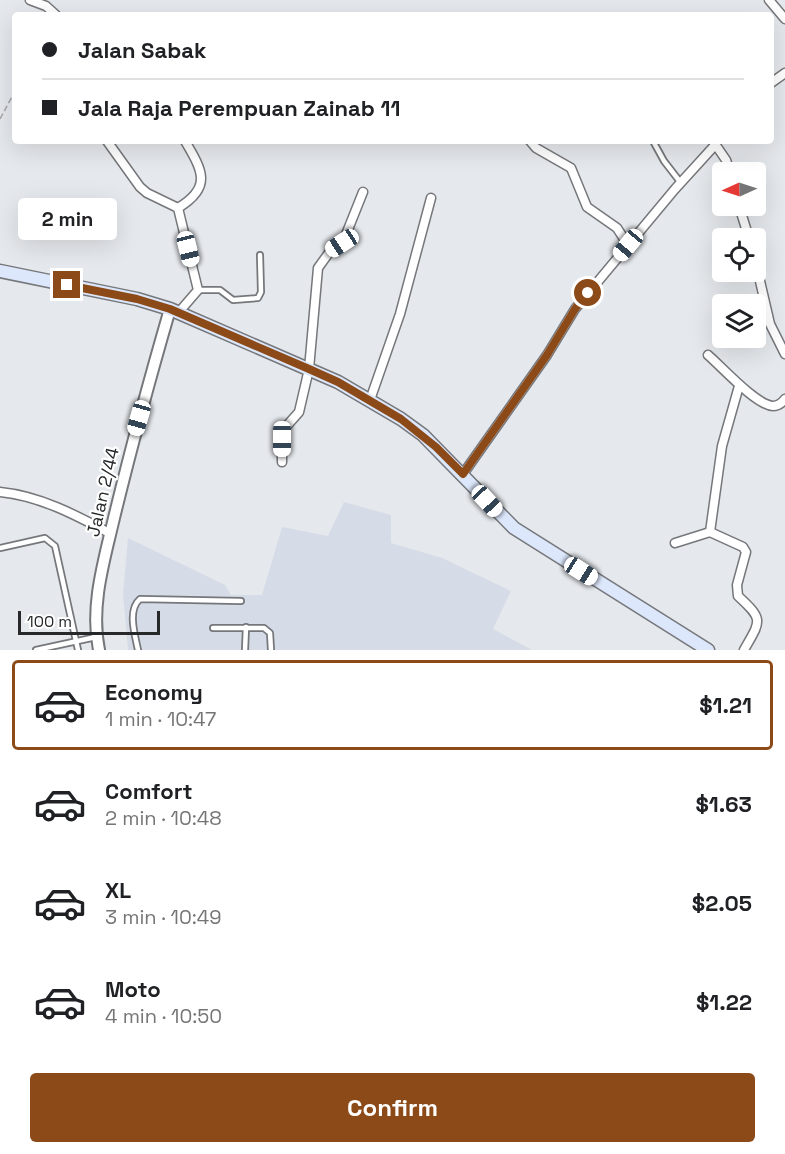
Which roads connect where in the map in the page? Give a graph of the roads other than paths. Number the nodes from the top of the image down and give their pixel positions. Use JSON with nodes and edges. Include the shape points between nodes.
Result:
{"nodes":[{"id":1,"x":30,"y":0,"type":"edge"},
{"id":2,"x":769,"y":0,"type":"edge"},
{"id":3,"x":53,"y":12,"type":"edge"},
{"id":4,"x":785,"y":19,"type":"edge"},
{"id":5,"x":109,"y":144,"type":"edge"},
{"id":6,"x":187,"y":144,"type":"edge"},
{"id":7,"x":533,"y":144,"type":"edge"},
{"id":8,"x":654,"y":144,"type":"edge"},
{"id":9,"x":713,"y":144,"type":"edge"},
{"id":10,"x":716,"y":144,"type":"edge"},
{"id":11,"x":726,"y":162,"type":"edge"},
{"id":12,"x":681,"y":183,"type":"junction"},
{"id":13,"x":363,"y":192,"type":"dead end"},
{"id":14,"x":431,"y":198,"type":"dead end"},
{"id":15,"x":178,"y":208,"type":"junction"},
{"id":16,"x":628,"y":245,"type":"junction"},
{"id":17,"x":260,"y":255,"type":"dead end"},
{"id":18,"x":0,"y":271,"type":"edge"},
{"id":19,"x":760,"y":282,"type":"edge"},
{"id":20,"x":198,"y":290,"type":"junction"},
{"id":21,"x":175,"y":310,"type":"junction"},
{"id":22,"x":785,"y":354,"type":"edge"},
{"id":23,"x":708,"y":355,"type":"dead end"},
{"id":24,"x":309,"y":369,"type":"junction"},
{"id":25,"x":739,"y":386,"type":"junction"},
{"id":26,"x":785,"y":399,"type":"edge"},
{"id":27,"x":370,"y":400,"type":"junction"},
{"id":28,"x":282,"y":462,"type":"dead end"},
{"id":29,"x":463,"y":474,"type":"junction"},
{"id":30,"x":0,"y":492,"type":"edge"},
{"id":31,"x":710,"y":532,"type":"junction"},
{"id":32,"x":111,"y":534,"type":"junction"},
{"id":33,"x":675,"y":543,"type":"dead end"},
{"id":34,"x":0,"y":548,"type":"edge"},
{"id":35,"x":242,"y":601,"type":"dead end"},
{"id":36,"x":246,"y":627,"type":"junction"},
{"id":37,"x":213,"y":628,"type":"dead end"},
{"id":38,"x":96,"y":637,"type":"junction"},
{"id":39,"x":76,"y":641,"type":"junction"},
{"id":40,"x":36,"y":650,"type":"edge"},
{"id":41,"x":78,"y":650,"type":"edge"},
{"id":42,"x":99,"y":650,"type":"edge"},
{"id":43,"x":138,"y":650,"type":"edge"},
{"id":44,"x":245,"y":650,"type":"edge"},
{"id":45,"x":271,"y":650,"type":"edge"},
{"id":46,"x":708,"y":650,"type":"edge"},
{"id":47,"x":744,"y":650,"type":"edge"}],
"edges":[{"from":1,"to":3,"type":"street"},
{"from":2,"to":4,"type":"street"},
{"from":5,"to":15,"type":"street","via":[[140,187]]},
{"from":6,"to":15,"type":"street","via":[[201,173],[200,185],[192,200]]},
{"from":7,"to":16,"type":"street","via":[[572,168],[587,207],[617,228]]},
{"from":8,"to":12,"type":"lane"},
{"from":9,"to":12,"type":"street"},
{"from":10,"to":11,"type":"street"},
{"from":12,"to":16,"type":"street"},
{"from":13,"to":24,"type":"street","via":[[343,242],[331,250],[318,268]]},
{"from":14,"to":27,"type":"street","via":[[400,314]]},
{"from":15,"to":20,"type":"street"},
{"from":16,"to":29,"type":"street","via":[[575,309]]},
{"from":17,"to":20,"type":"lane","via":[[258,298],[233,300],[220,290]]},
{"from":18,"to":21,"type":"main road"},
{"from":19,"to":22,"type":"street","via":[[770,324]]},
{"from":20,"to":21,"type":"street"},
{"from":21,"to":24,"type":"main road"},
{"from":21,"to":32,"type":"street","name":"Jalan 2/44","via":[[132,440]]},
{"from":23,"to":25,"type":"street"},
{"from":24,"to":27,"type":"main road"},
{"from":24,"to":28,"type":"street","via":[[299,412],[284,429]]},
{"from":25,"to":26,"type":"street","via":[[772,406]]},
{"from":25,"to":31,"type":"street","via":[[722,447]]},
{"from":27,"to":29,"type":"main road","via":[[423,435]]},
{"from":29,"to":46,"type":"main road","via":[[514,528]]},
{"from":30,"to":32,"type":"street","via":[[73,513]]},
{"from":31,"to":33,"type":"street"},
{"from":31,"to":47,"type":"street","via":[[746,552],[738,596],[755,611],[758,621]]},
{"from":32,"to":38,"type":"street","name":"Jalan 2/44","via":[[98,591]]},
{"from":34,"to":39,"type":"lane","via":[[40,539],[52,542]]},
{"from":35,"to":43,"type":"lane","via":[[140,599],[134,608],[133,630]]},
{"from":36,"to":37,"type":"lane"},
{"from":36,"to":44,"type":"lane"},
{"from":36,"to":45,"type":"lane","via":[[267,630]]},
{"from":38,"to":39,"type":"lane"},
{"from":38,"to":42,"type":"street","name":"Jalan 2/44"},
{"from":39,"to":40,"type":"lane"},
{"from":39,"to":41,"type":"lane"}]}
